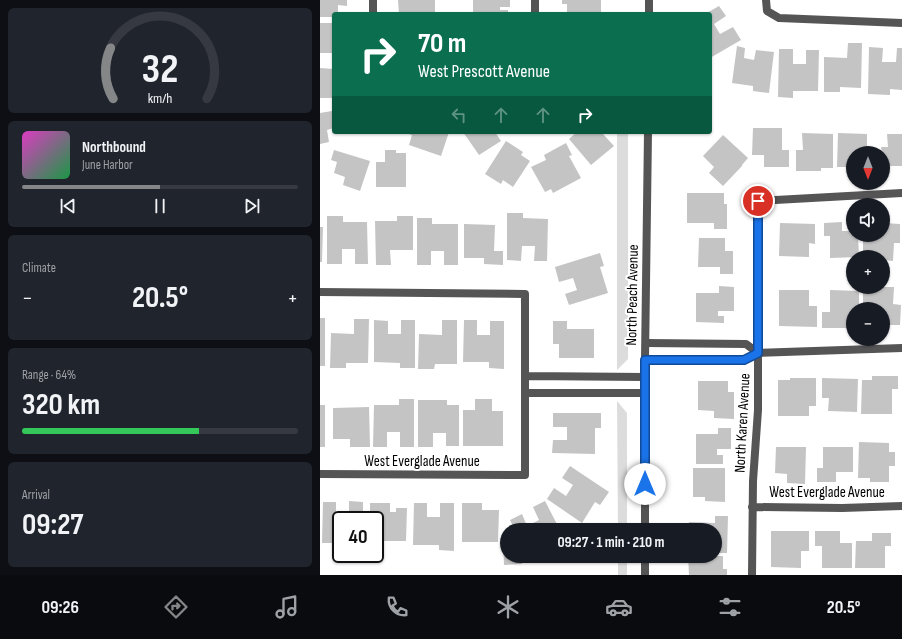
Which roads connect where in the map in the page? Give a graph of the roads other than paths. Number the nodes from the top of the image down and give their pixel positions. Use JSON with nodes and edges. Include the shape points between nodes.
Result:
{"nodes":[{"id":1,"x":373,"y":0,"type":"edge"},
{"id":2,"x":535,"y":0,"type":"edge"},
{"id":3,"x":649,"y":0,"type":"edge"},
{"id":4,"x":766,"y":0,"type":"edge"},
{"id":5,"x":373,"y":12,"type":"edge"},
{"id":6,"x":535,"y":12,"type":"edge"},
{"id":7,"x":649,"y":12,"type":"edge"},
{"id":8,"x":902,"y":23,"type":"edge"},
{"id":9,"x":648,"y":134,"type":"edge"},
{"id":10,"x":902,"y":193,"type":"edge"},
{"id":11,"x":320,"y":292,"type":"edge"},
{"id":12,"x":646,"y":343,"type":"junction"},
{"id":13,"x":902,"y":348,"type":"edge"},
{"id":14,"x":758,"y":353,"type":"junction"},
{"id":15,"x":645,"y":360,"type":"junction"},
{"id":16,"x":525,"y":376,"type":"junction"},
{"id":17,"x":645,"y":377,"type":"junction"},
{"id":18,"x":525,"y":392,"type":"junction"},
{"id":19,"x":646,"y":393,"type":"junction"},
{"id":20,"x":320,"y":474,"type":"edge"},
{"id":21,"x":902,"y":506,"type":"edge"},
{"id":22,"x":752,"y":507,"type":"junction"},
{"id":23,"x":645,"y":523,"type":"edge"},
{"id":24,"x":645,"y":563,"type":"edge"},
{"id":25,"x":645,"y":575,"type":"edge"},
{"id":26,"x":752,"y":575,"type":"edge"}],
"edges":[{"from":1,"to":5,"type":"street"},
{"from":2,"to":6,"type":"street"},
{"from":3,"to":7,"type":"street"},
{"from":4,"to":8,"type":"street","via":[[767,11],[779,18]]},
{"from":9,"to":12,"type":"street","name":"North Peach Avenue"},
{"from":10,"to":14,"type":"street","name":"North Karen Avenue","via":[[758,201]]},
{"from":11,"to":16,"type":"street","via":[[525,294]]},
{"from":12,"to":14,"type":"street","via":[[746,344]]},
{"from":12,"to":15,"type":"street","name":"North Peach Avenue"},
{"from":13,"to":14,"type":"street"},
{"from":14,"to":15,"type":"street","via":[[744,360]]},
{"from":14,"to":22,"type":"street","name":"North Karen Avenue","via":[[758,410]]},
{"from":15,"to":17,"type":"street","name":"North Peach Avenue"},
{"from":16,"to":17,"type":"street"},
{"from":16,"to":18,"type":"street"},
{"from":17,"to":19,"type":"street","name":"North Peach Avenue"},
{"from":18,"to":19,"type":"street"},
{"from":18,"to":20,"type":"street","name":"West Everglade Avenue","via":[[525,475]]},
{"from":19,"to":23,"type":"street","name":"North Peach Avenue"},
{"from":21,"to":22,"type":"street","name":"West Everglade Avenue"},
{"from":22,"to":26,"type":"street","name":"North Karen Avenue"},
{"from":24,"to":25,"type":"street"}]}
